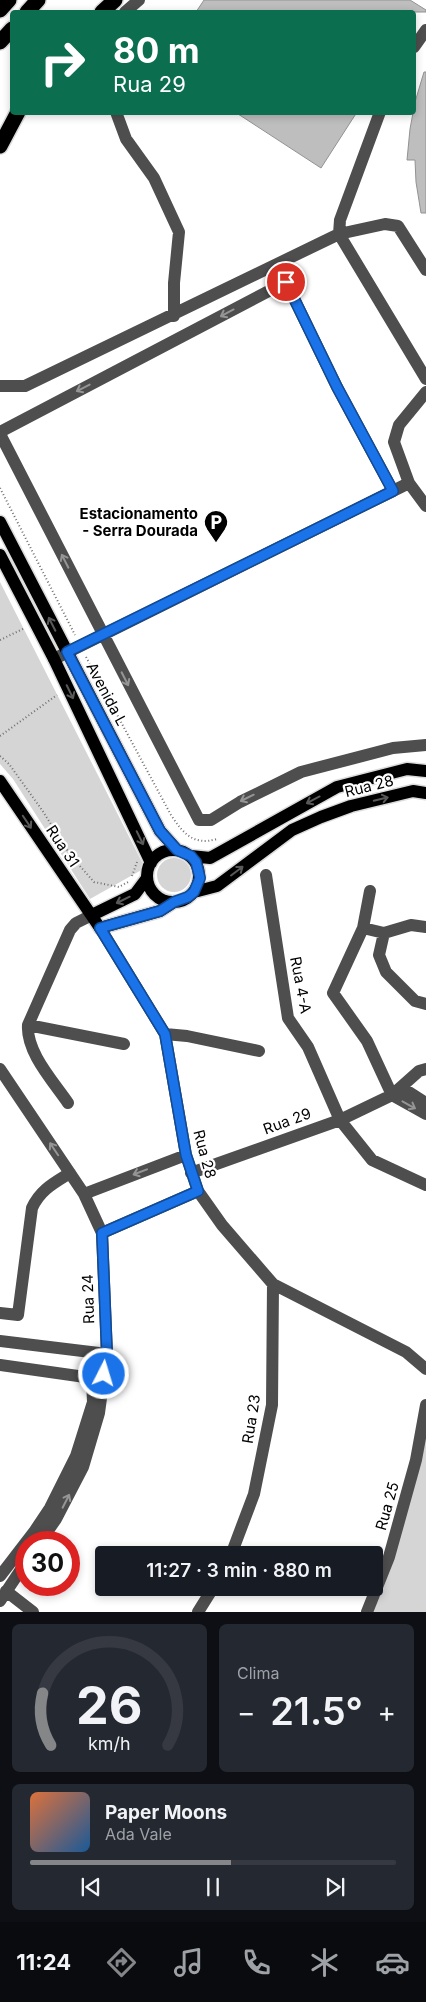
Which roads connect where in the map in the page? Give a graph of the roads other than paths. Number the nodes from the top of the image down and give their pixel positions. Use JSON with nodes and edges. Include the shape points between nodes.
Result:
{"nodes":[{"id":1,"x":9,"y":0,"type":"edge"},
{"id":2,"x":38,"y":0,"type":"edge"},
{"id":3,"x":115,"y":0,"type":"edge"},
{"id":4,"x":139,"y":0,"type":"edge"},
{"id":5,"x":0,"y":10,"type":"edge"},
{"id":6,"x":29,"y":10,"type":"edge"},
{"id":7,"x":104,"y":10,"type":"edge"},
{"id":8,"x":127,"y":10,"type":"edge"},
{"id":9,"x":10,"y":30,"type":"edge"},
{"id":10,"x":426,"y":30,"type":"edge"},
{"id":11,"x":0,"y":42,"type":"edge"},
{"id":12,"x":416,"y":44,"type":"edge"},
{"id":13,"x":16,"y":115,"type":"edge"},
{"id":14,"x":117,"y":115,"type":"edge"},
{"id":15,"x":379,"y":115,"type":"edge"},
{"id":16,"x":0,"y":146,"type":"edge"},
{"id":17,"x":339,"y":234,"type":"junction"},
{"id":18,"x":426,"y":270,"type":"edge"},
{"id":19,"x":174,"y":316,"type":"junction"},
{"id":20,"x":426,"y":379,"type":"edge"},
{"id":21,"x":0,"y":386,"type":"edge"},
{"id":22,"x":426,"y":392,"type":"edge"},
{"id":23,"x":0,"y":433,"type":"edge"},
{"id":24,"x":409,"y":483,"type":"junction"},
{"id":25,"x":393,"y":491,"type":"junction"},
{"id":26,"x":426,"y":506,"type":"edge"},
{"id":27,"x":0,"y":522,"type":"edge"},
{"id":28,"x":0,"y":554,"type":"edge"},
{"id":29,"x":103,"y":636,"type":"junction"},
{"id":30,"x":67,"y":652,"type":"junction"},
{"id":31,"x":54,"y":659,"type":"junction"},
{"id":32,"x":426,"y":745,"type":"edge"},
{"id":33,"x":426,"y":771,"type":"edge"},
{"id":34,"x":0,"y":781,"type":"edge"},
{"id":35,"x":426,"y":793,"type":"edge"},
{"id":36,"x":177,"y":850,"type":"junction"},
{"id":37,"x":191,"y":856,"type":"junction"},
{"id":38,"x":151,"y":862,"type":"junction"},
{"id":39,"x":266,"y":876,"type":"dead end"},
{"id":40,"x":147,"y":878,"type":"junction"},
{"id":41,"x":370,"y":891,"type":"dead end"},
{"id":42,"x":194,"y":892,"type":"junction"},
{"id":43,"x":174,"y":902,"type":"junction"},
{"id":44,"x":92,"y":915,"type":"junction"},
{"id":45,"x":426,"y":927,"type":"edge"},
{"id":46,"x":100,"y":928,"type":"junction"},
{"id":47,"x":363,"y":928,"type":"junction"},
{"id":48,"x":384,"y":933,"type":"junction"},
{"id":49,"x":426,"y":1004,"type":"edge"},
{"id":50,"x":28,"y":1025,"type":"junction"},
{"id":51,"x":165,"y":1034,"type":"junction"},
{"id":52,"x":124,"y":1044,"type":"dead end"},
{"id":53,"x":259,"y":1051,"type":"dead end"},
{"id":54,"x":0,"y":1069,"type":"edge"},
{"id":55,"x":426,"y":1069,"type":"edge"},
{"id":56,"x":396,"y":1091,"type":"junction"},
{"id":57,"x":68,"y":1103,"type":"dead end"},
{"id":58,"x":426,"y":1103,"type":"edge"},
{"id":59,"x":426,"y":1114,"type":"edge"},
{"id":60,"x":340,"y":1120,"type":"junction"},
{"id":61,"x":186,"y":1155,"type":"junction"},
{"id":62,"x":70,"y":1172,"type":"junction"},
{"id":63,"x":191,"y":1173,"type":"junction"},
{"id":64,"x":426,"y":1185,"type":"edge"},
{"id":65,"x":198,"y":1191,"type":"junction"},
{"id":66,"x":84,"y":1194,"type":"junction"},
{"id":67,"x":102,"y":1233,"type":"junction"},
{"id":68,"x":273,"y":1284,"type":"junction"},
{"id":69,"x":0,"y":1313,"type":"edge"},
{"id":70,"x":0,"y":1341,"type":"edge"},
{"id":71,"x":107,"y":1354,"type":"junction"},
{"id":72,"x":0,"y":1365,"type":"edge"},
{"id":73,"x":426,"y":1369,"type":"edge"},
{"id":74,"x":426,"y":1405,"type":"edge"},
{"id":75,"x":48,"y":1531,"type":"edge"},
{"id":76,"x":234,"y":1546,"type":"edge"},
{"id":77,"x":0,"y":1576,"type":"edge"},
{"id":78,"x":15,"y":1578,"type":"edge"},
{"id":79,"x":3,"y":1596,"type":"edge"},
{"id":80,"x":208,"y":1596,"type":"edge"},
{"id":81,"x":33,"y":1612,"type":"edge"},
{"id":82,"x":198,"y":1612,"type":"edge"},
{"id":83,"x":367,"y":1612,"type":"edge"}],
"edges":[{"from":1,"to":5,"type":"highway"},
{"from":2,"to":6,"type":"highway"},
{"from":3,"to":7,"type":"highway"},
{"from":4,"to":8,"type":"street"},
{"from":9,"to":11,"type":"highway"},
{"from":10,"to":12,"type":"street"},
{"from":13,"to":16,"type":"highway"},
{"from":14,"to":19,"type":"street","via":[[126,139],[154,178],[178,232]]},
{"from":15,"to":17,"type":"street","via":[[340,220]]},
{"from":17,"to":18,"type":"street","via":[[385,224],[398,226]]},
{"from":17,"to":19,"type":"street"},
{"from":17,"to":20,"type":"street"},
{"from":19,"to":21,"type":"street","via":[[25,386]]},
{"from":22,"to":24,"type":"street","via":[[399,425],[394,442]]},
{"from":25,"to":23,"type":"street","one_way":true,"via":[[286,282]]},
{"from":29,"to":23,"type":"street","one_way":true},
{"from":24,"to":25,"type":"street"},
{"from":24,"to":26,"type":"street"},
{"from":25,"to":29,"type":"street"},
{"from":30,"to":27,"type":"main road","name":"Avenida L","one_way":true},
{"from":28,"to":31,"type":"main road","name":"Avenida L"},
{"from":29,"to":30,"type":"street"},
{"from":29,"to":32,"type":"street","via":[[199,820],[206,821],[221,814],[301,772],[392,748]]},
{"from":30,"to":31,"type":"street"},
{"from":30,"to":36,"type":"main road","name":"Avenida L","via":[[160,831]]},
{"from":31,"to":38,"type":"main road","name":"Avenida L","one_way":true},
{"from":33,"to":37,"type":"main road","name":"Rua 28","one_way":true,"via":[[407,769],[337,787],[210,858]]},
{"from":34,"to":44,"type":"main road","name":"Rua 31","one_way":true},
{"from":42,"to":35,"type":"main road","name":"Rua 28","one_way":true,"via":[[217,886],[292,830],[321,817],[413,791]]},
{"from":36,"to":37,"type":"main road"},
{"from":36,"to":38,"type":"main road","via":[[162,852]]},
{"from":37,"to":42,"type":"main road","via":[[200,878]]},
{"from":38,"to":40,"type":"main road"},
{"from":39,"to":60,"type":"street","name":"Rua 4-A","via":[[288,1018],[308,1047]]},
{"from":40,"to":43,"type":"main road","via":[[153,892],[166,901]]},
{"from":40,"to":44,"type":"main road","one_way":true,"via":[[135,894]]},
{"from":41,"to":47,"type":"street"},
{"from":42,"to":43,"type":"main road"},
{"from":43,"to":46,"type":"main road","via":[[160,911]]},
{"from":44,"to":46,"type":"main road","name":"Rua 31"},
{"from":44,"to":50,"type":"street","via":[[70,930]]},
{"from":45,"to":48,"type":"street","via":[[411,925]]},
{"from":46,"to":51,"type":"street","name":"Rua 28"},
{"from":47,"to":48,"type":"street"},
{"from":47,"to":56,"type":"street","via":[[333,993],[367,1041]]},
{"from":48,"to":49,"type":"street","via":[[379,955],[386,972],[415,1001]]},
{"from":50,"to":52,"type":"street"},
{"from":50,"to":57,"type":"street","via":[[31,1047]]},
{"from":51,"to":53,"type":"street"},
{"from":51,"to":61,"type":"street","name":"Rua 28"},
{"from":62,"to":54,"type":"street","name":"Rua 24","one_way":true},
{"from":55,"to":56,"type":"street","name":"Rua 29","via":[[419,1071]]},
{"from":56,"to":58,"type":"street"},
{"from":56,"to":59,"type":"street","one_way":true},
{"from":56,"to":60,"type":"street","name":"Rua 29"},
{"from":60,"to":63,"type":"street","name":"Rua 29"},
{"from":60,"to":64,"type":"street","name":"Rua 4-A","via":[[372,1160]]},
{"from":61,"to":63,"type":"street","name":"Rua 28"},
{"from":61,"to":66,"type":"street","one_way":true},
{"from":62,"to":66,"type":"street","name":"Rua 24"},
{"from":62,"to":69,"type":"street","via":[[43,1190],[32,1208],[18,1315]]},
{"from":63,"to":65,"type":"street","name":"Rua 28"},
{"from":65,"to":67,"type":"street"},
{"from":65,"to":68,"type":"street","name":"Rua 28","via":[[222,1225]]},
{"from":66,"to":67,"type":"street","name":"Rua 24"},
{"from":67,"to":71,"type":"street","name":"Rua 24"},
{"from":68,"to":73,"type":"street","name":"Rua 28","via":[[406,1352]]},
{"from":68,"to":76,"type":"street","name":"Rua 23","via":[[272,1405],[254,1494]]},
{"from":70,"to":71,"type":"street"},
{"from":75,"to":71,"type":"street","name":"Rua 24","one_way":true,"via":[[83,1467],[99,1413]]},
{"from":72,"to":77,"type":"street","via":[[85,1377],[92,1381],[93,1402],[76,1456],[50,1508]]},
{"from":74,"to":83,"type":"street","name":"Rua 25","via":[[416,1460],[389,1557]]},
{"from":78,"to":79,"type":"street"},
{"from":79,"to":81,"type":"street"},
{"from":80,"to":82,"type":"street"}]}
